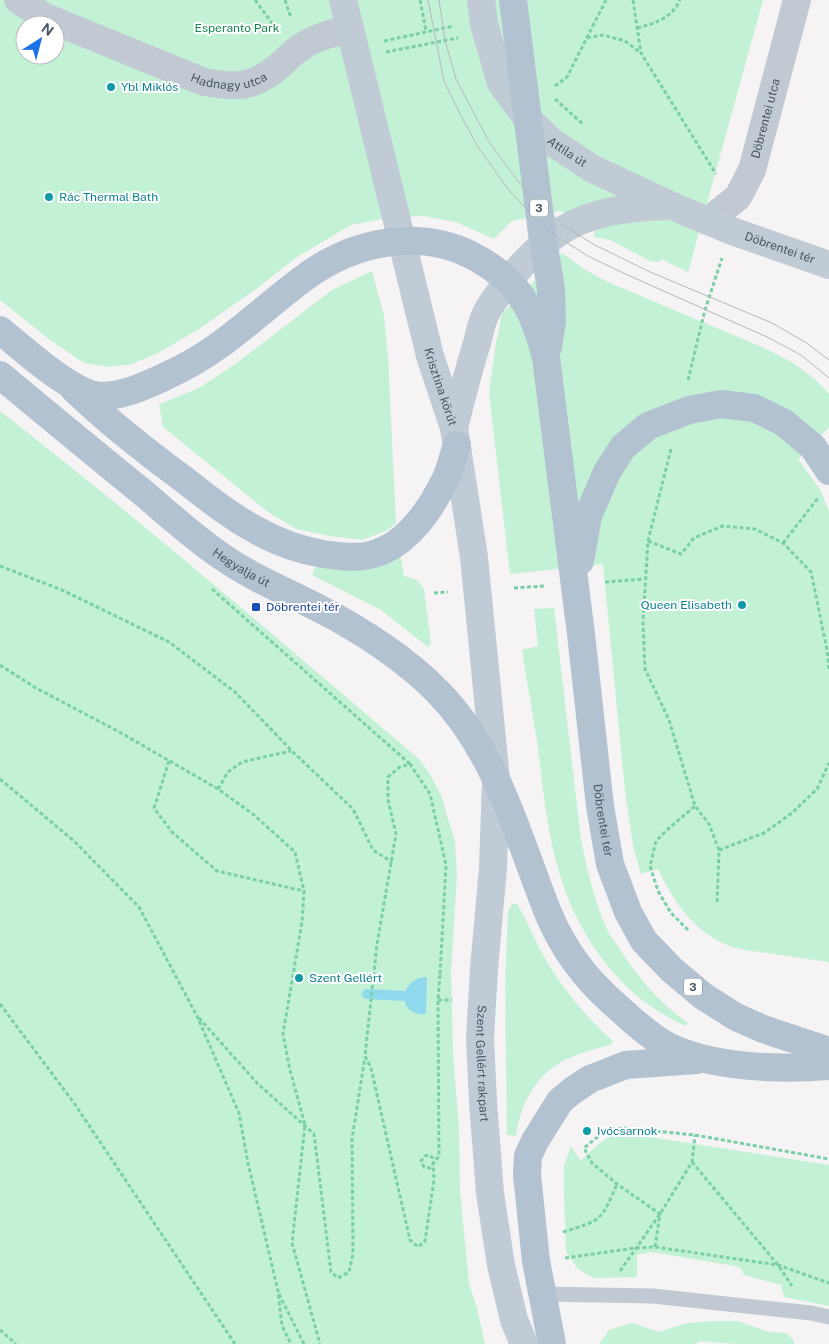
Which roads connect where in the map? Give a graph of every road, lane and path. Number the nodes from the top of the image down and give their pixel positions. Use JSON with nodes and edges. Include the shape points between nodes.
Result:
{"nodes":[{"id":1,"x":18,"y":0,"type":"edge"},
{"id":2,"x":255,"y":0,"type":"edge"},
{"id":3,"x":343,"y":0,"type":"edge"},
{"id":4,"x":420,"y":0,"type":"edge"},
{"id":5,"x":481,"y":0,"type":"edge"},
{"id":6,"x":513,"y":0,"type":"edge"},
{"id":7,"x":606,"y":0,"type":"edge"},
{"id":8,"x":633,"y":0,"type":"edge"},
{"id":9,"x":680,"y":0,"type":"edge"},
{"id":10,"x":797,"y":0,"type":"edge"},
{"id":11,"x":457,"y":26,"type":"dead end"},
{"id":12,"x":637,"y":28,"type":"junction"},
{"id":13,"x":350,"y":29,"type":"junction"},
{"id":14,"x":426,"y":31,"type":"junction"},
{"id":15,"x":460,"y":37,"type":"dead end"},
{"id":16,"x":587,"y":38,"type":"junction"},
{"id":17,"x":381,"y":41,"type":"dead end"},
{"id":18,"x":293,"y":52,"type":"junction"},
{"id":19,"x":641,"y":53,"type":"junction"},
{"id":20,"x":359,"y":60,"type":"junction"},
{"id":21,"x":554,"y":87,"type":"dead end"},
{"id":22,"x":738,"y":198,"type":"junction"},
{"id":23,"x":672,"y":206,"type":"junction"},
{"id":24,"x":720,"y":226,"type":"junction"},
{"id":25,"x":829,"y":265,"type":"edge"},
{"id":26,"x":0,"y":330,"type":"edge"},
{"id":27,"x":546,"y":358,"type":"junction"},
{"id":28,"x":0,"y":375,"type":"edge"},
{"id":29,"x":62,"y":378,"type":"junction"},
{"id":30,"x":455,"y":437,"type":"junction"},
{"id":31,"x":829,"y":471,"type":"edge"},
{"id":32,"x":820,"y":496,"type":"dead end"},
{"id":33,"x":648,"y":541,"type":"dead end"},
{"id":34,"x":783,"y":543,"type":"junction"},
{"id":35,"x":0,"y":566,"type":"edge"},
{"id":36,"x":644,"y":579,"type":"dead end"},
{"id":37,"x":541,"y":586,"type":"dead end"},
{"id":38,"x":514,"y":588,"type":"dead end"},
{"id":39,"x":575,"y":590,"type":"junction"},
{"id":40,"x":448,"y":592,"type":"dead end"},
{"id":41,"x":434,"y":593,"type":"dead end"},
{"id":42,"x":223,"y":598,"type":"dead end"},
{"id":43,"x":0,"y":665,"type":"edge"},
{"id":44,"x":829,"y":669,"type":"edge"},
{"id":45,"x":292,"y":751,"type":"junction"},
{"id":46,"x":169,"y":760,"type":"junction"},
{"id":47,"x":410,"y":764,"type":"junction"},
{"id":48,"x":829,"y":764,"type":"edge"},
{"id":49,"x":0,"y":779,"type":"edge"},
{"id":50,"x":496,"y":780,"type":"junction"},
{"id":51,"x":218,"y":789,"type":"junction"},
{"id":52,"x":695,"y":806,"type":"junction"},
{"id":53,"x":718,"y":850,"type":"junction"},
{"id":54,"x":392,"y":862,"type":"junction"},
{"id":55,"x":304,"y":891,"type":"junction"},
{"id":56,"x":717,"y":904,"type":"dead end"},
{"id":57,"x":688,"y":930,"type":"dead end"},
{"id":58,"x":0,"y":1004,"type":"edge"},
{"id":59,"x":197,"y":1016,"type":"junction"},
{"id":60,"x":829,"y":1051,"type":"edge"},
{"id":61,"x":365,"y":1056,"type":"junction"},
{"id":62,"x":709,"y":1059,"type":"junction"},
{"id":63,"x":829,"y":1066,"type":"edge"},
{"id":64,"x":305,"y":1125,"type":"junction"},
{"id":65,"x":695,"y":1135,"type":"junction"},
{"id":66,"x":829,"y":1160,"type":"edge"},
{"id":67,"x":692,"y":1162,"type":"junction"},
{"id":68,"x":617,"y":1184,"type":"junction"},
{"id":69,"x":660,"y":1214,"type":"junction"},
{"id":70,"x":559,"y":1233,"type":"dead end"},
{"id":71,"x":655,"y":1247,"type":"junction"},
{"id":72,"x":635,"y":1248,"type":"junction"},
{"id":73,"x":563,"y":1258,"type":"dead end"},
{"id":74,"x":778,"y":1265,"type":"junction"},
{"id":75,"x":829,"y":1284,"type":"edge"},
{"id":76,"x":278,"y":1291,"type":"junction"},
{"id":77,"x":542,"y":1294,"type":"junction"},
{"id":78,"x":604,"y":1295,"type":"junction"},
{"id":79,"x":829,"y":1317,"type":"edge"},
{"id":80,"x":0,"y":1330,"type":"edge"},
{"id":81,"x":16,"y":1344,"type":"edge"},
{"id":82,"x":235,"y":1344,"type":"edge"},
{"id":83,"x":291,"y":1344,"type":"edge"},
{"id":84,"x":304,"y":1344,"type":"edge"},
{"id":85,"x":320,"y":1344,"type":"edge"},
{"id":86,"x":524,"y":1344,"type":"edge"},
{"id":87,"x":552,"y":1344,"type":"edge"}],
"edges":[{"from":1,"to":18,"type":"street","name":"Hadnagy utca","via":[[45,17],[204,82],[228,87],[247,85],[266,76]]},
{"from":2,"to":18,"type":"path"},
{"from":3,"to":13,"type":"main road","name":"Krisztina körút"},
{"from":4,"to":14,"type":"path"},
{"from":5,"to":23,"type":"main road","name":"Attila út","via":[[484,24],[501,82],[526,117],[552,142],[591,168]]},
{"from":6,"to":27,"type":"main road","number":"3","via":[[551,289],[552,321]]},
{"from":7,"to":16,"type":"path"},
{"from":8,"to":12,"type":"path"},
{"from":9,"to":12,"type":"path","via":[[669,16]]},
{"from":10,"to":22,"type":"street","name":"Döbrentei utca","via":[[752,170]]},
{"from":11,"to":14,"type":"path"},
{"from":12,"to":19,"type":"path"},
{"from":13,"to":18,"type":"street","name":"Hadnagy utca","via":[[325,34]]},
{"from":13,"to":20,"type":"main road","name":"Krisztina körút"},
{"from":14,"to":17,"type":"path"},
{"from":15,"to":20,"type":"path"},
{"from":16,"to":19,"type":"path","via":[[603,34],[624,41]]},
{"from":16,"to":21,"type":"path","via":[[566,77]]},
{"from":19,"to":22,"type":"path","via":[[721,181]]},
{"from":20,"to":30,"type":"main road","name":"Krisztina körút","via":[[430,356]]},
{"from":22,"to":24,"type":"street","name":"Döbrentei utca"},
{"from":23,"to":24,"type":"main road","name":"Attila út"},
{"from":23,"to":30,"type":"main road","via":[[633,207],[597,214],[553,234],[524,261],[484,317]]},
{"from":24,"to":25,"type":"main road","name":"Döbrentei tér"},
{"from":26,"to":29,"type":"main road"},
{"from":27,"to":29,"type":"main road","via":[[532,312],[502,276],[465,252],[412,240],[372,245],[335,258],[305,277],[194,363],[146,386],[99,396],[83,391]]},
{"from":27,"to":39,"type":"main road","name":"Döbrentei tér","number":"3"},
{"from":28,"to":50,"type":"main road","name":"Hegyalja út","via":[[220,556],[272,587],[340,619],[402,661],[437,691],[459,716]]},
{"from":29,"to":30,"type":"main road","via":[[100,414],[255,530],[283,544],[342,557],[366,556],[390,547],[407,535],[433,502],[447,476]]},
{"from":30,"to":50,"type":"main road","name":"Krisztina körút","via":[[478,590]]},
{"from":31,"to":39,"type":"main road","via":[[806,441],[783,422],[754,408],[721,404],[689,410],[648,426],[623,447],[607,472],[588,516]]},
{"from":32,"to":34,"type":"path"},
{"from":33,"to":34,"type":"path","via":[[681,554],[694,538],[722,526],[755,529]]},
{"from":34,"to":44,"type":"path","via":[[811,572]]},
{"from":35,"to":45,"type":"path","via":[[62,590],[169,642],[235,692]]},
{"from":36,"to":52,"type":"path","via":[[645,669],[669,720]]},
{"from":37,"to":38,"type":"path"},
{"from":39,"to":60,"type":"main road","name":"Döbrentei tér","number":"3","via":[[600,806],[610,864],[628,912],[644,941],[704,996],[736,1017],[763,1029]]},
{"from":40,"to":41,"type":"path"},
{"from":42,"to":47,"type":"path"},
{"from":43,"to":46,"type":"path"},
{"from":45,"to":51,"type":"path","via":[[242,762],[228,772]]},
{"from":45,"to":54,"type":"path","via":[[353,809],[373,850]]},
{"from":46,"to":51,"type":"path"},
{"from":46,"to":55,"type":"path","via":[[154,808],[172,832],[217,871]]},
{"from":47,"to":54,"type":"path","via":[[400,767],[388,777],[388,800],[396,834]]},
{"from":47,"to":61,"type":"path","via":[[430,794],[446,865],[438,1000],[439,1156],[434,1162],[430,1168],[424,1167],[421,1161],[425,1156],[433,1158],[433,1165],[434,1180],[425,1241],[418,1247],[410,1240],[371,1068]]},
{"from":48,"to":53,"type":"path","via":[[817,789],[792,813],[764,833]]},
{"from":49,"to":59,"type":"path","via":[[74,841],[139,907]]},
{"from":50,"to":62,"type":"main road","name":"Hegyalja út","via":[[551,919],[582,971],[649,1034],[666,1045]]},
{"from":50,"to":86,"type":"main road","name":"Szent Gellért rakpart","via":[[480,1038],[490,1193],[501,1264],[514,1320]]},
{"from":51,"to":55,"type":"path","via":[[254,815],[295,852]]},
{"from":52,"to":53,"type":"path","via":[[709,824]]},
{"from":52,"to":57,"type":"path","via":[[656,841],[650,866],[658,891],[671,913]]},
{"from":53,"to":56,"type":"path"},
{"from":54,"to":61,"type":"path","via":[[377,944]]},
{"from":55,"to":64,"type":"path","via":[[302,922],[283,1034]]},
{"from":58,"to":82,"type":"path","via":[[74,1104]]},
{"from":59,"to":64,"type":"path","via":[[258,1084]]},
{"from":59,"to":76,"type":"path","via":[[239,1113]]},
{"from":61,"to":64,"type":"path","via":[[352,1140],[353,1254],[349,1272],[338,1278],[331,1272],[314,1134]]},
{"from":62,"to":63,"type":"main road","via":[[772,1067]]},
{"from":62,"to":77,"type":"main road","via":[[626,1065],[590,1079],[555,1108],[528,1156],[527,1175]]},
{"from":64,"to":85,"type":"path","via":[[292,1243]]},
{"from":65,"to":66,"type":"path"},
{"from":65,"to":67,"type":"path"},
{"from":65,"to":68,"type":"path","via":[[624,1128],[609,1129],[601,1134],[584,1148],[592,1163]]},
{"from":67,"to":69,"type":"path"},
{"from":67,"to":74,"type":"path"},
{"from":68,"to":69,"type":"path"},
{"from":68,"to":70,"type":"path","via":[[606,1211],[593,1223]]},
{"from":69,"to":71,"type":"path"},
{"from":69,"to":72,"type":"path"},
{"from":71,"to":72,"type":"path"},
{"from":71,"to":74,"type":"path"},
{"from":72,"to":73,"type":"path"},
{"from":72,"to":78,"type":"path"},
{"from":74,"to":75,"type":"path"},
{"from":76,"to":83,"type":"path","via":[[282,1326]]},
{"from":76,"to":84,"type":"path"},
{"from":77,"to":78,"type":"lane"},
{"from":77,"to":87,"type":"main road"},
{"from":78,"to":79,"type":"lane","via":[[653,1296]]},
{"from":80,"to":81,"type":"path"}]}
